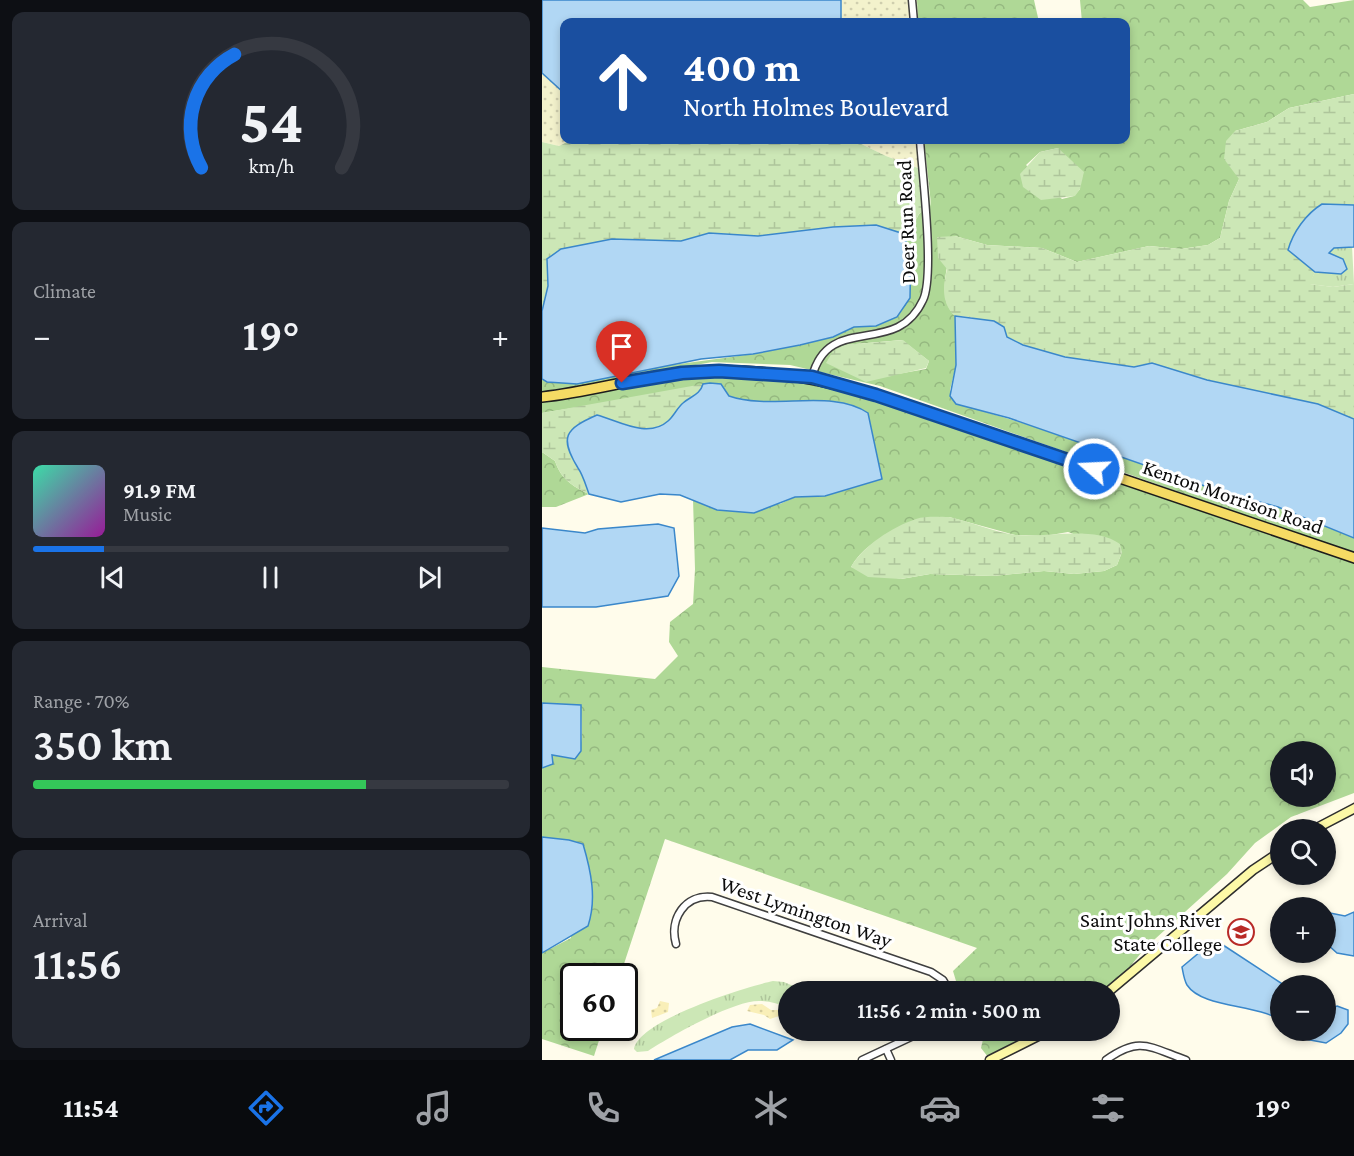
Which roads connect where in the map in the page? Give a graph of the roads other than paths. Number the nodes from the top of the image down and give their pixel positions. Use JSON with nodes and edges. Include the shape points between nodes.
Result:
{"nodes":[{"id":1,"x":912,"y":0,"type":"edge"},
{"id":2,"x":914,"y":18,"type":"edge"},
{"id":3,"x":920,"y":144,"type":"edge"},
{"id":4,"x":812,"y":377,"type":"junction"},
{"id":5,"x":542,"y":397,"type":"edge"},
{"id":6,"x":1355,"y":558,"type":"edge"},
{"id":7,"x":1355,"y":808,"type":"edge"},
{"id":8,"x":1334,"y":819,"type":"edge"},
{"id":9,"x":1270,"y":859,"type":"edge"},
{"id":10,"x":676,"y":944,"type":"dead end"},
{"id":11,"x":944,"y":981,"type":"edge"},
{"id":12,"x":1120,"y":982,"type":"edge"},
{"id":13,"x":903,"y":1041,"type":"edge"},
{"id":14,"x":1028,"y":1041,"type":"edge"},
{"id":15,"x":886,"y":1049,"type":"junction"},
{"id":16,"x":862,"y":1060,"type":"edge"},
{"id":17,"x":891,"y":1060,"type":"edge"},
{"id":18,"x":990,"y":1060,"type":"edge"},
{"id":19,"x":1106,"y":1060,"type":"edge"},
{"id":20,"x":1186,"y":1060,"type":"edge"}],
"edges":[{"from":1,"to":2,"type":"street"},
{"from":3,"to":4,"type":"street","name":"Deer Run Road","via":[[928,277],[923,300],[912,316],[893,331],[830,345],[820,354]]},
{"from":4,"to":5,"type":"main road","name":"Kenton Morrison Road","via":[[719,371],[682,373]]},
{"from":4,"to":6,"type":"main road","name":"Kenton Morrison Road","via":[[876,395]]},
{"from":7,"to":8,"type":"main road"},
{"from":9,"to":12,"type":"main road"},
{"from":10,"to":11,"type":"street","name":"West Lymington Way","via":[[674,926],[681,909],[691,900],[712,897],[931,972]]},
{"from":13,"to":15,"type":"street"},
{"from":14,"to":18,"type":"main road"},
{"from":15,"to":16,"type":"street"},
{"from":15,"to":17,"type":"street"},
{"from":19,"to":20,"type":"street","via":[[1123,1048],[1137,1045]]}]}
